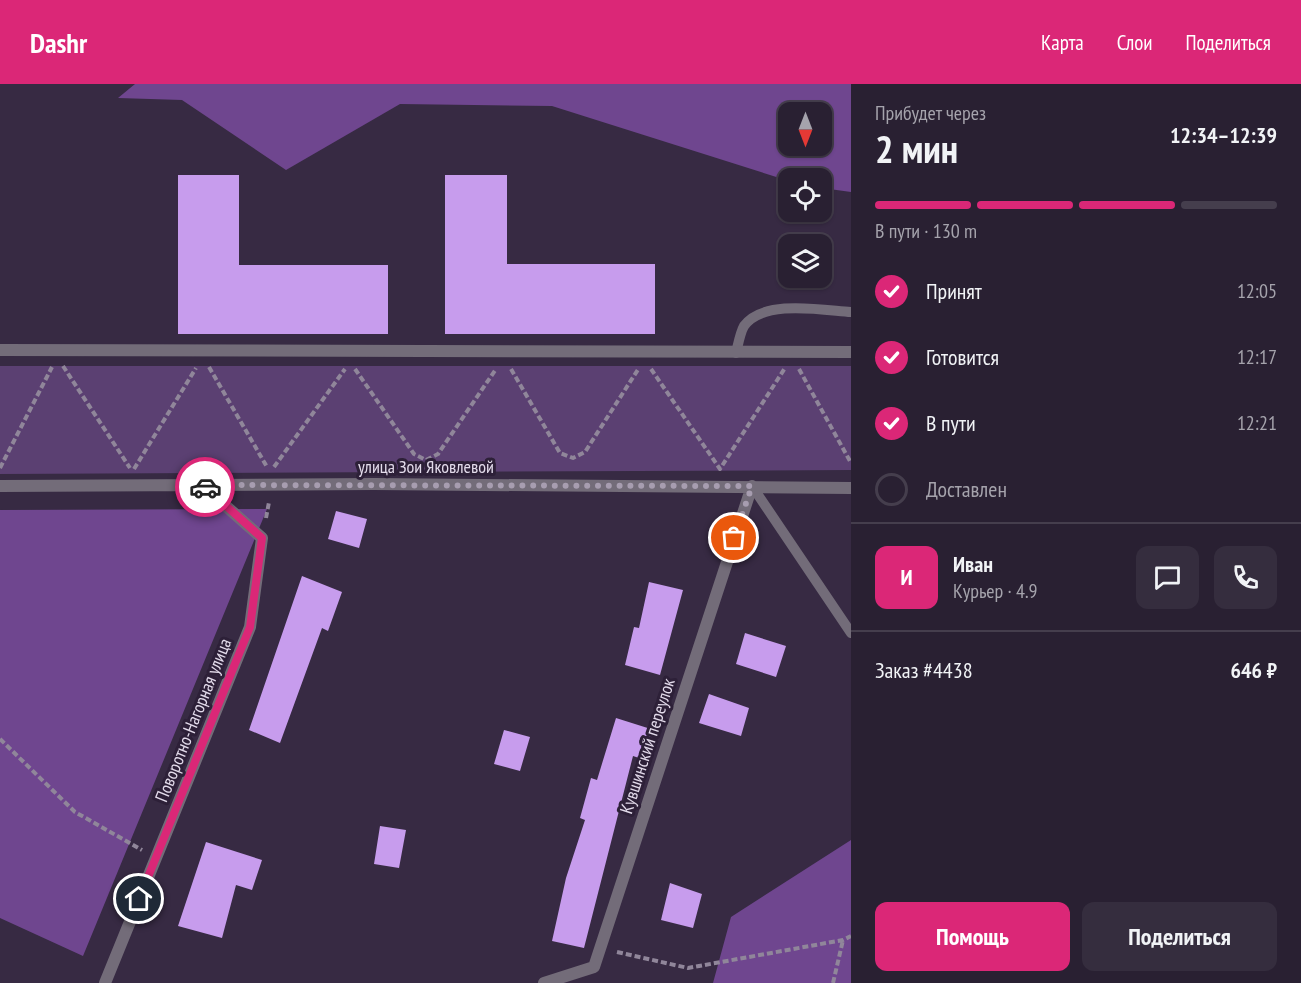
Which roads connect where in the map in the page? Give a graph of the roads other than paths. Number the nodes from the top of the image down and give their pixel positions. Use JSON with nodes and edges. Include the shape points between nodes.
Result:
{"nodes":[{"id":1,"x":851,"y":312,"type":"edge"},
{"id":2,"x":0,"y":350,"type":"edge"},
{"id":3,"x":851,"y":352,"type":"edge"},
{"id":4,"x":736,"y":353,"type":"junction"},
{"id":5,"x":202,"y":485,"type":"junction"},
{"id":6,"x":0,"y":486,"type":"edge"},
{"id":7,"x":752,"y":486,"type":"junction"},
{"id":8,"x":851,"y":488,"type":"edge"},
{"id":9,"x":851,"y":633,"type":"edge"},
{"id":10,"x":105,"y":983,"type":"edge"},
{"id":11,"x":544,"y":983,"type":"edge"}],
"edges":[{"from":1,"to":4,"type":"lane","via":[[796,308],[757,313],[743,327]]},
{"from":2,"to":4,"type":"street"},
{"from":3,"to":4,"type":"street"},
{"from":5,"to":6,"type":"street","name":"улица Зои Яковлевой"},
{"from":5,"to":7,"type":"street","name":"улица Зои Яковлевой"},
{"from":5,"to":10,"type":"street","name":"Поворотно-Нагорная улица","via":[[262,538],[250,627]]},
{"from":7,"to":8,"type":"street","name":"улица Зои Яковлевой"},
{"from":7,"to":9,"type":"lane"},
{"from":7,"to":11,"type":"street","name":"Кувшинский переулок","via":[[594,967]]}]}
